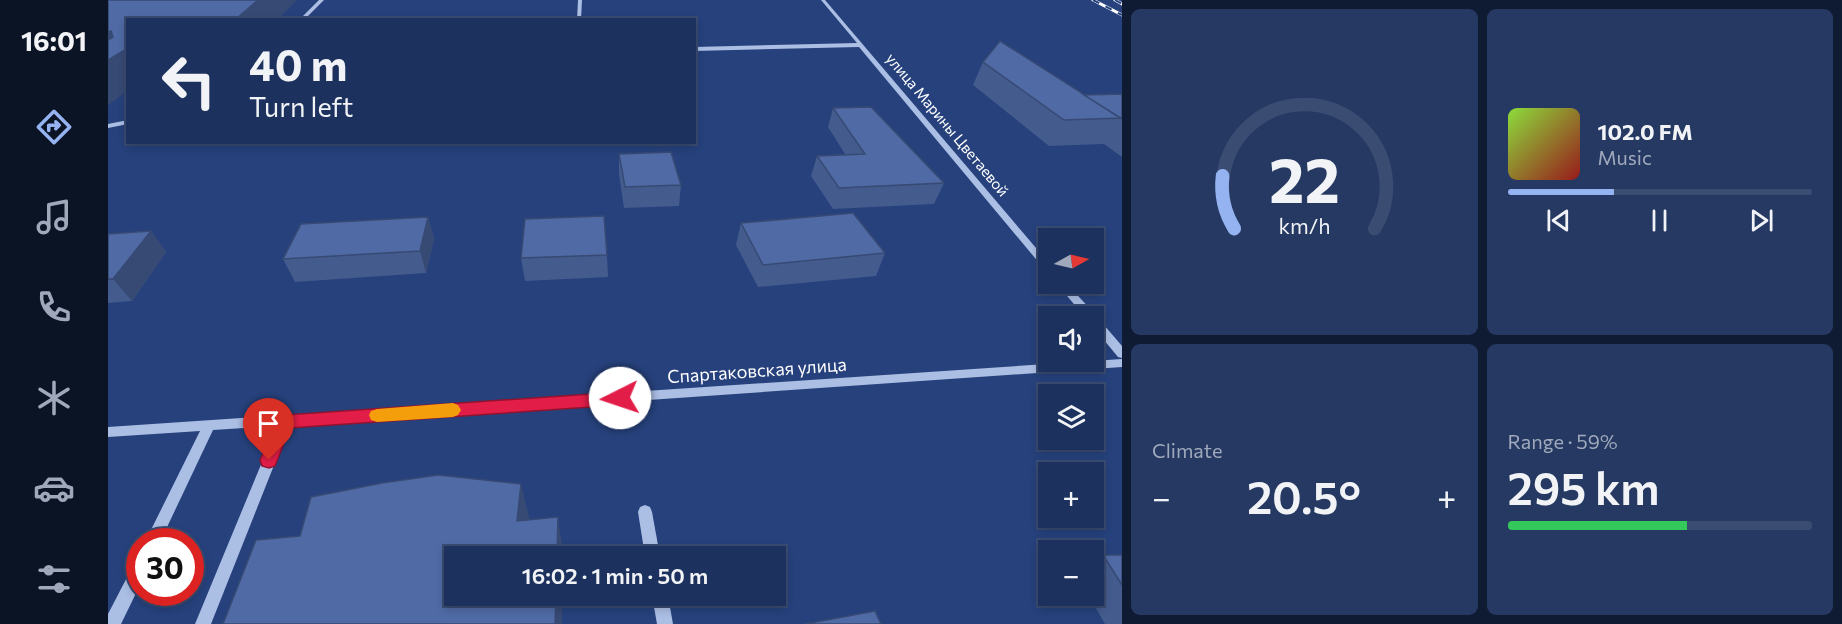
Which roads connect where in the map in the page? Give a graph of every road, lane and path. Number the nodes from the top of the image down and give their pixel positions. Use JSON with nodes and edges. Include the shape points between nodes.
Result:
{"nodes":[{"id":1,"x":322,"y":0,"type":"edge"},
{"id":2,"x":580,"y":0,"type":"edge"},
{"id":3,"x":823,"y":0,"type":"edge"},
{"id":4,"x":303,"y":18,"type":"edge"},
{"id":5,"x":579,"y":18,"type":"edge"},
{"id":6,"x":859,"y":45,"type":"junction"},
{"id":7,"x":696,"y":49,"type":"edge"},
{"id":8,"x":126,"y":122,"type":"edge"},
{"id":9,"x":108,"y":126,"type":"edge"},
{"id":10,"x":1038,"y":256,"type":"edge"},
{"id":11,"x":1071,"y":294,"type":"edge"},
{"id":12,"x":1081,"y":306,"type":"edge"},
{"id":13,"x":1104,"y":333,"type":"edge"},
{"id":14,"x":1122,"y":354,"type":"edge"},
{"id":15,"x":1122,"y":363,"type":"edge"},
{"id":16,"x":285,"y":422,"type":"junction"},
{"id":17,"x":209,"y":426,"type":"junction"},
{"id":18,"x":108,"y":432,"type":"edge"},
{"id":19,"x":645,"y":512,"type":"dead end"},
{"id":20,"x":159,"y":528,"type":"edge"},
{"id":21,"x":651,"y":546,"type":"edge"},
{"id":22,"x":126,"y":596,"type":"edge"},
{"id":23,"x":662,"y":606,"type":"edge"},
{"id":24,"x":112,"y":624,"type":"edge"},
{"id":25,"x":203,"y":624,"type":"edge"},
{"id":26,"x":665,"y":624,"type":"edge"}],
"edges":[{"from":1,"to":4,"type":"street"},
{"from":2,"to":5,"type":"street"},
{"from":3,"to":6,"type":"street","name":"улица Марины Цветаевой"},
{"from":6,"to":7,"type":"street"},
{"from":6,"to":10,"type":"street","name":"улица Марины Цветаевой"},
{"from":8,"to":9,"type":"street"},
{"from":11,"to":12,"type":"street"},
{"from":13,"to":14,"type":"street"},
{"from":15,"to":16,"type":"street","name":"Спартаковская улица"},
{"from":16,"to":17,"type":"street","name":"Спартаковская улица"},
{"from":16,"to":25,"type":"street"},
{"from":17,"to":18,"type":"street","name":"Спартаковская улица"},
{"from":17,"to":20,"type":"street"},
{"from":19,"to":21,"type":"street"},
{"from":22,"to":24,"type":"street"},
{"from":23,"to":26,"type":"street"}]}
